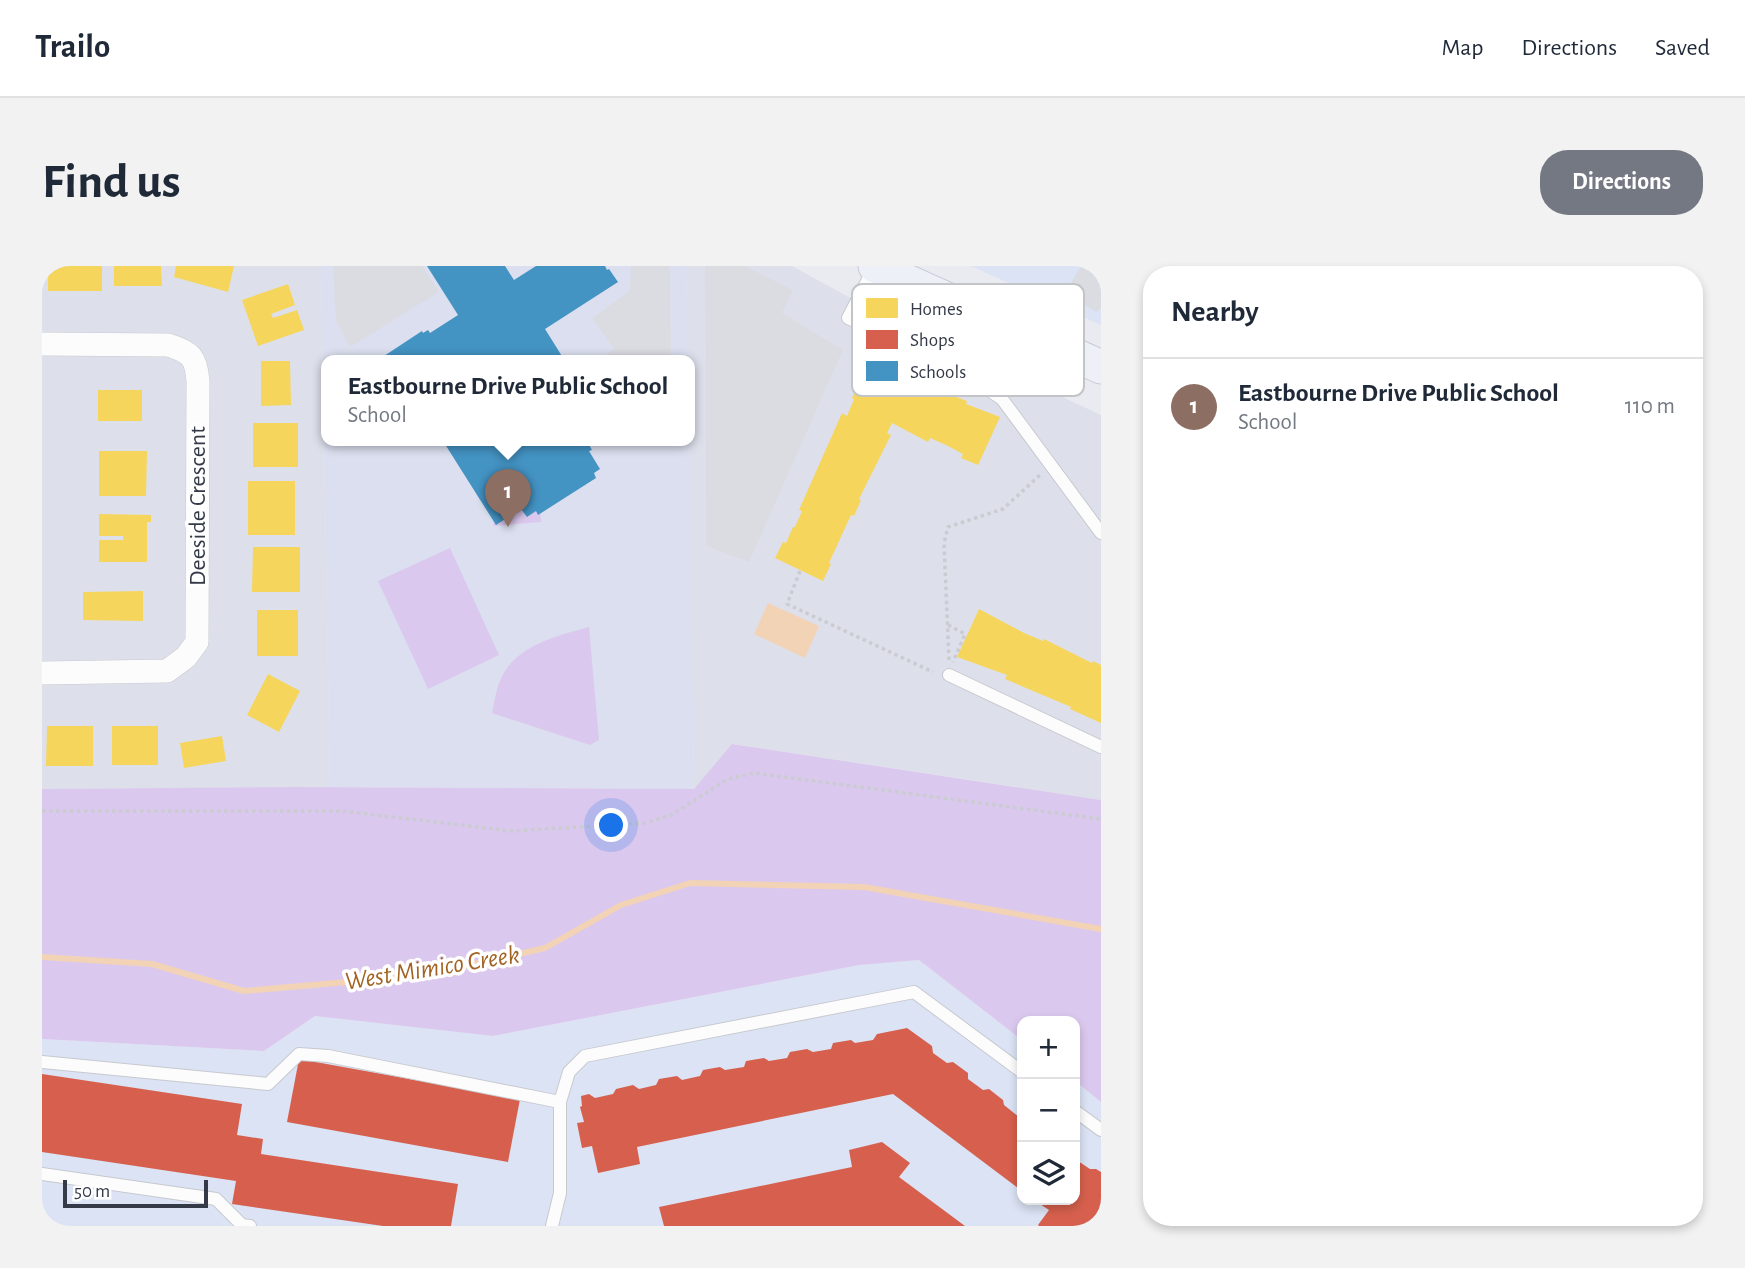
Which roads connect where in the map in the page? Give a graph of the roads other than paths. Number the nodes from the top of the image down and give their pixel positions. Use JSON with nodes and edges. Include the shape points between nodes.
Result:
{"nodes":[{"id":1,"x":875,"y":266,"type":"edge"},
{"id":2,"x":866,"y":284,"type":"edge"},
{"id":3,"x":912,"y":284,"type":"edge"},
{"id":4,"x":42,"y":344,"type":"edge"},
{"id":5,"x":1084,"y":359,"type":"edge"},
{"id":6,"x":1101,"y":367,"type":"edge"},
{"id":7,"x":997,"y":396,"type":"edge"},
{"id":8,"x":1101,"y":533,"type":"edge"},
{"id":9,"x":42,"y":673,"type":"edge"},
{"id":10,"x":948,"y":676,"type":"road end"},
{"id":11,"x":1101,"y":747,"type":"edge"},
{"id":12,"x":42,"y":1062,"type":"edge"},
{"id":13,"x":1017,"y":1068,"type":"edge"},
{"id":14,"x":560,"y":1102,"type":"junction"},
{"id":15,"x":1080,"y":1115,"type":"edge"},
{"id":16,"x":1101,"y":1130,"type":"edge"},
{"id":17,"x":42,"y":1174,"type":"edge"},
{"id":18,"x":250,"y":1226,"type":"edge"},
{"id":19,"x":552,"y":1226,"type":"edge"}],
"edges":[{"from":1,"to":2,"type":"lane"},
{"from":1,"to":3,"type":"street"},
{"from":4,"to":9,"type":"street","name":"Deeside Crescent","via":[[168,345],[186,350],[197,364],[198,381],[197,642],[167,671]]},
{"from":5,"to":6,"type":"street"},
{"from":7,"to":8,"type":"lane"},
{"from":10,"to":11,"type":"lane"},
{"from":12,"to":14,"type":"lane","via":[[268,1084],[299,1054],[328,1056]]},
{"from":13,"to":14,"type":"lane","via":[[914,992],[585,1056],[569,1072]]},
{"from":14,"to":19,"type":"lane","via":[[559,1193]]},
{"from":15,"to":16,"type":"lane"},
{"from":17,"to":18,"type":"lane","via":[[216,1199],[242,1225]]}]}
